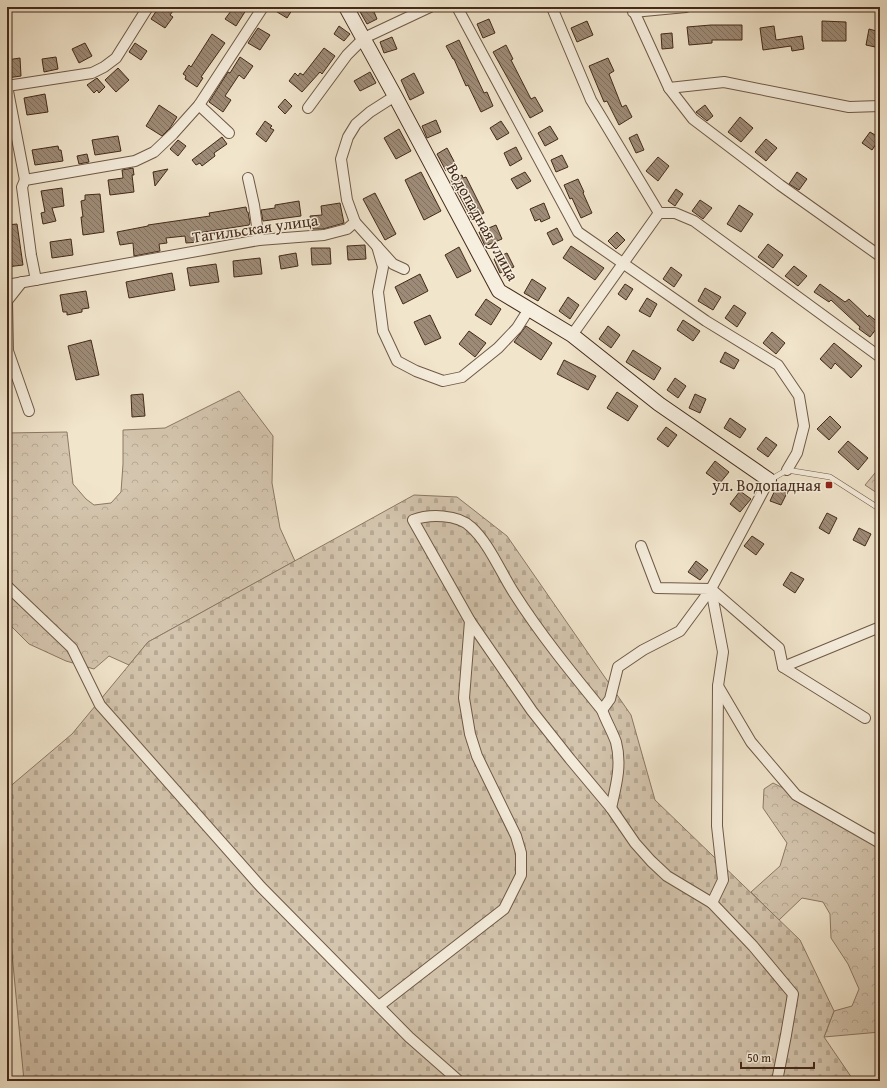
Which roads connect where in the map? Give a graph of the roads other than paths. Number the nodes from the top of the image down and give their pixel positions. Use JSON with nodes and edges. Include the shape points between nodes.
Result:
{"nodes":[{"id":1,"x":148,"y":7,"type":"edge"},
{"id":2,"x":263,"y":7,"type":"edge"},
{"id":3,"x":346,"y":7,"type":"edge"},
{"id":4,"x":430,"y":7,"type":"edge"},
{"id":5,"x":457,"y":7,"type":"edge"},
{"id":6,"x":686,"y":7,"type":"edge"},
{"id":7,"x":632,"y":9,"type":"edge"},
{"id":8,"x":553,"y":10,"type":"dead end"},
{"id":9,"x":364,"y":38,"type":"junction"},
{"id":10,"x":7,"y":86,"type":"edge"},
{"id":11,"x":668,"y":88,"type":"junction"},
{"id":12,"x":395,"y":96,"type":"junction"},
{"id":13,"x":199,"y":104,"type":"junction"},
{"id":14,"x":880,"y":106,"type":"edge"},
{"id":15,"x":308,"y":108,"type":"dead end"},
{"id":16,"x":230,"y":133,"type":"dead end"},
{"id":17,"x":248,"y":178,"type":"dead end"},
{"id":18,"x":25,"y":180,"type":"junction"},
{"id":19,"x":659,"y":213,"type":"junction"},
{"id":20,"x":355,"y":222,"type":"junction"},
{"id":21,"x":259,"y":240,"type":"junction"},
{"id":22,"x":377,"y":246,"type":"junction"},
{"id":23,"x":880,"y":256,"type":"edge"},
{"id":24,"x":622,"y":264,"type":"junction"},
{"id":25,"x":404,"y":269,"type":"dead end"},
{"id":26,"x":36,"y":280,"type":"junction"},
{"id":27,"x":22,"y":282,"type":"junction"},
{"id":28,"x":7,"y":285,"type":"edge"},
{"id":29,"x":529,"y":309,"type":"junction"},
{"id":30,"x":572,"y":335,"type":"junction"},
{"id":31,"x":880,"y":357,"type":"edge"},
{"id":32,"x":29,"y":411,"type":"dead end"},
{"id":33,"x":787,"y":470,"type":"junction"},
{"id":34,"x":769,"y":480,"type":"junction"},
{"id":35,"x":880,"y":509,"type":"edge"},
{"id":36,"x":641,"y":546,"type":"dead end"},
{"id":37,"x":7,"y":586,"type":"edge"},
{"id":38,"x":711,"y":589,"type":"junction"},
{"id":39,"x":470,"y":621,"type":"junction"},
{"id":40,"x":880,"y":627,"type":"edge"},
{"id":41,"x":784,"y":667,"type":"junction"},
{"id":42,"x":718,"y":686,"type":"junction"},
{"id":43,"x":602,"y":710,"type":"junction"},
{"id":44,"x":864,"y":718,"type":"dead end"},
{"id":45,"x":611,"y":808,"type":"junction"},
{"id":46,"x":880,"y":843,"type":"edge"},
{"id":47,"x":712,"y":902,"type":"junction"},
{"id":48,"x":378,"y":1006,"type":"junction"},
{"id":49,"x":459,"y":1081,"type":"edge"},
{"id":50,"x":777,"y":1081,"type":"edge"}],
"edges":[{"from":1,"to":10,"type":"street","via":[[116,58],[104,67],[92,73]]},
{"from":2,"to":13,"type":"street"},
{"from":3,"to":9,"type":"street","name":"Водопадная улица"},
{"from":4,"to":9,"type":"street"},
{"from":5,"to":24,"type":"street","via":[[578,232]]},
{"from":6,"to":7,"type":"street"},
{"from":7,"to":11,"type":"street"},
{"from":8,"to":19,"type":"street","via":[[591,100]]},
{"from":9,"to":12,"type":"street","name":"Водопадная улица"},
{"from":9,"to":15,"type":"street","via":[[347,55]]},
{"from":10,"to":18,"type":"street"},
{"from":11,"to":14,"type":"street","via":[[724,82],[849,107]]},
{"from":11,"to":23,"type":"street","via":[[693,119]]},
{"from":12,"to":20,"type":"street","via":[[356,124],[348,137],[341,159],[347,200]]},
{"from":12,"to":29,"type":"street","name":"Водопадная улица","via":[[499,291]]},
{"from":13,"to":16,"type":"street"},
{"from":13,"to":18,"type":"street","via":[[154,152],[135,161]]},
{"from":17,"to":21,"type":"street"},
{"from":18,"to":26,"type":"street","via":[[22,187]]},
{"from":19,"to":24,"type":"street"},
{"from":19,"to":31,"type":"street","via":[[675,213],[694,221]]},
{"from":20,"to":21,"type":"street","name":"Тагильская улица","via":[[347,229],[324,235]]},
{"from":20,"to":22,"type":"street"},
{"from":21,"to":26,"type":"street","name":"Тагильская улица"},
{"from":22,"to":25,"type":"street","via":[[393,264]]},
{"from":22,"to":29,"type":"street","via":[[383,267],[378,292],[382,331],[397,361],[416,372],[444,381],[462,377],[498,348],[517,328]]},
{"from":24,"to":30,"type":"street"},
{"from":24,"to":33,"type":"street","via":[[706,321],[778,365],[799,396],[804,426],[797,453]]},
{"from":26,"to":27,"type":"street","name":"Тагильская улица"},
{"from":27,"to":28,"type":"street","name":"Тагильская улица"},
{"from":27,"to":32,"type":"street","via":[[7,302],[8,350]]},
{"from":29,"to":30,"type":"street","name":"Водопадная улица"},
{"from":30,"to":34,"type":"street","name":"Водопадная улица","via":[[659,404]]},
{"from":33,"to":34,"type":"lane"},
{"from":33,"to":35,"type":"lane","via":[[830,477]]},
{"from":34,"to":38,"type":"street"},
{"from":36,"to":38,"type":"street","via":[[658,588]]},
{"from":37,"to":48,"type":"street","via":[[72,648],[105,711],[261,887]]},
{"from":38,"to":41,"type":"street","via":[[779,648]]},
{"from":38,"to":42,"type":"street","via":[[723,652]]},
{"from":38,"to":43,"type":"street","via":[[680,631],[643,650],[618,667],[610,699]]},
{"from":39,"to":43,"type":"street","via":[[413,520],[432,515],[453,518],[471,526],[548,643]]},
{"from":39,"to":45,"type":"street","via":[[532,711]]},
{"from":39,"to":48,"type":"street","via":[[464,698],[470,734],[477,756],[516,836],[521,875],[504,909]]},
{"from":40,"to":41,"type":"street"},
{"from":41,"to":44,"type":"street"},
{"from":42,"to":46,"type":"street","via":[[751,742],[796,795]]},
{"from":42,"to":47,"type":"street","via":[[717,826],[723,880]]},
{"from":43,"to":45,"type":"street","via":[[616,742],[619,759]]},
{"from":45,"to":47,"type":"street","via":[[635,843],[667,876]]},
{"from":47,"to":50,"type":"street","via":[[793,994]]},
{"from":48,"to":49,"type":"street"}]}
